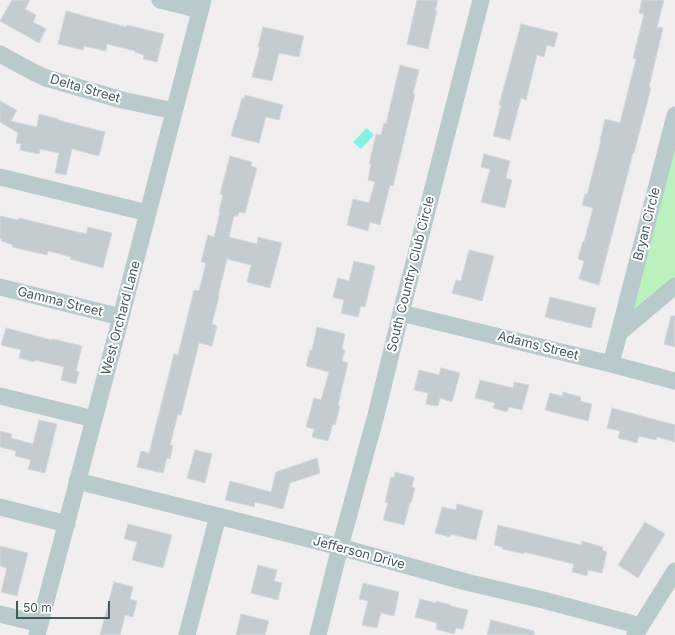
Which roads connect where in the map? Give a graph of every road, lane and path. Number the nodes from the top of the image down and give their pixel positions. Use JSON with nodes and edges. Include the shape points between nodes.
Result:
{"nodes":[{"id":1,"x":160,"y":0,"type":"edge"},
{"id":2,"x":481,"y":0,"type":"edge"},
{"id":3,"x":202,"y":5,"type":"edge"},
{"id":4,"x":0,"y":54,"type":"edge"},
{"id":5,"x":174,"y":111,"type":"junction"},
{"id":6,"x":675,"y":115,"type":"edge"},
{"id":7,"x":0,"y":177,"type":"edge"},
{"id":8,"x":148,"y":213,"type":"junction"},
{"id":9,"x":675,"y":286,"type":"edge"},
{"id":10,"x":0,"y":287,"type":"edge"},
{"id":11,"x":401,"y":313,"type":"junction"},
{"id":12,"x":121,"y":318,"type":"junction"},
{"id":13,"x":619,"y":333,"type":"junction"},
{"id":14,"x":611,"y":364,"type":"junction"},
{"id":15,"x":675,"y":382,"type":"edge"},
{"id":16,"x":0,"y":396,"type":"edge"},
{"id":17,"x":94,"y":419,"type":"junction"},
{"id":18,"x":77,"y":481,"type":"junction"},
{"id":19,"x":0,"y":507,"type":"edge"},
{"id":20,"x":218,"y":516,"type":"junction"},
{"id":21,"x":66,"y":524,"type":"junction"},
{"id":22,"x":340,"y":547,"type":"junction"},
{"id":23,"x":675,"y":571,"type":"edge"},
{"id":24,"x":0,"y":614,"type":"edge"},
{"id":25,"x":39,"y":629,"type":"edge"},
{"id":26,"x":638,"y":630,"type":"edge"},
{"id":27,"x":187,"y":635,"type":"edge"},
{"id":28,"x":318,"y":635,"type":"edge"}],
"edges":[{"from":1,"to":3,"type":"street"},
{"from":2,"to":11,"type":"street","name":"South Country Club Circle"},
{"from":3,"to":5,"type":"street","name":"West Orchard Lane"},
{"from":4,"to":5,"type":"street","name":"Delta Street","via":[[46,78],[122,100]]},
{"from":5,"to":8,"type":"street","name":"West Orchard Lane"},
{"from":6,"to":13,"type":"street","name":"Bryan Circle"},
{"from":7,"to":8,"type":"street"},
{"from":8,"to":12,"type":"street","name":"West Orchard Lane"},
{"from":9,"to":13,"type":"street"},
{"from":10,"to":12,"type":"street","name":"Gamma Street"},
{"from":11,"to":14,"type":"street","name":"Adams Street"},
{"from":11,"to":22,"type":"street","name":"South Country Club Circle"},
{"from":12,"to":17,"type":"street","name":"West Orchard Lane"},
{"from":13,"to":14,"type":"street","name":"Bryan Circle"},
{"from":14,"to":15,"type":"street","name":"Adams Street"},
{"from":16,"to":17,"type":"street"},
{"from":17,"to":18,"type":"street","name":"West Orchard Lane"},
{"from":18,"to":20,"type":"street","name":"Jefferson Drive"},
{"from":18,"to":21,"type":"street","name":"West Orchard Lane"},
{"from":19,"to":21,"type":"street"},
{"from":20,"to":22,"type":"street","name":"Jefferson Drive"},
{"from":20,"to":27,"type":"street"},
{"from":21,"to":25,"type":"street","name":"West Orchard Lane"},
{"from":22,"to":26,"type":"street","name":"Jefferson Drive","via":[[466,582],[543,600]]},
{"from":22,"to":28,"type":"street","name":"South Country Club Circle"},
{"from":23,"to":26,"type":"street"},
{"from":24,"to":25,"type":"street"}]}
